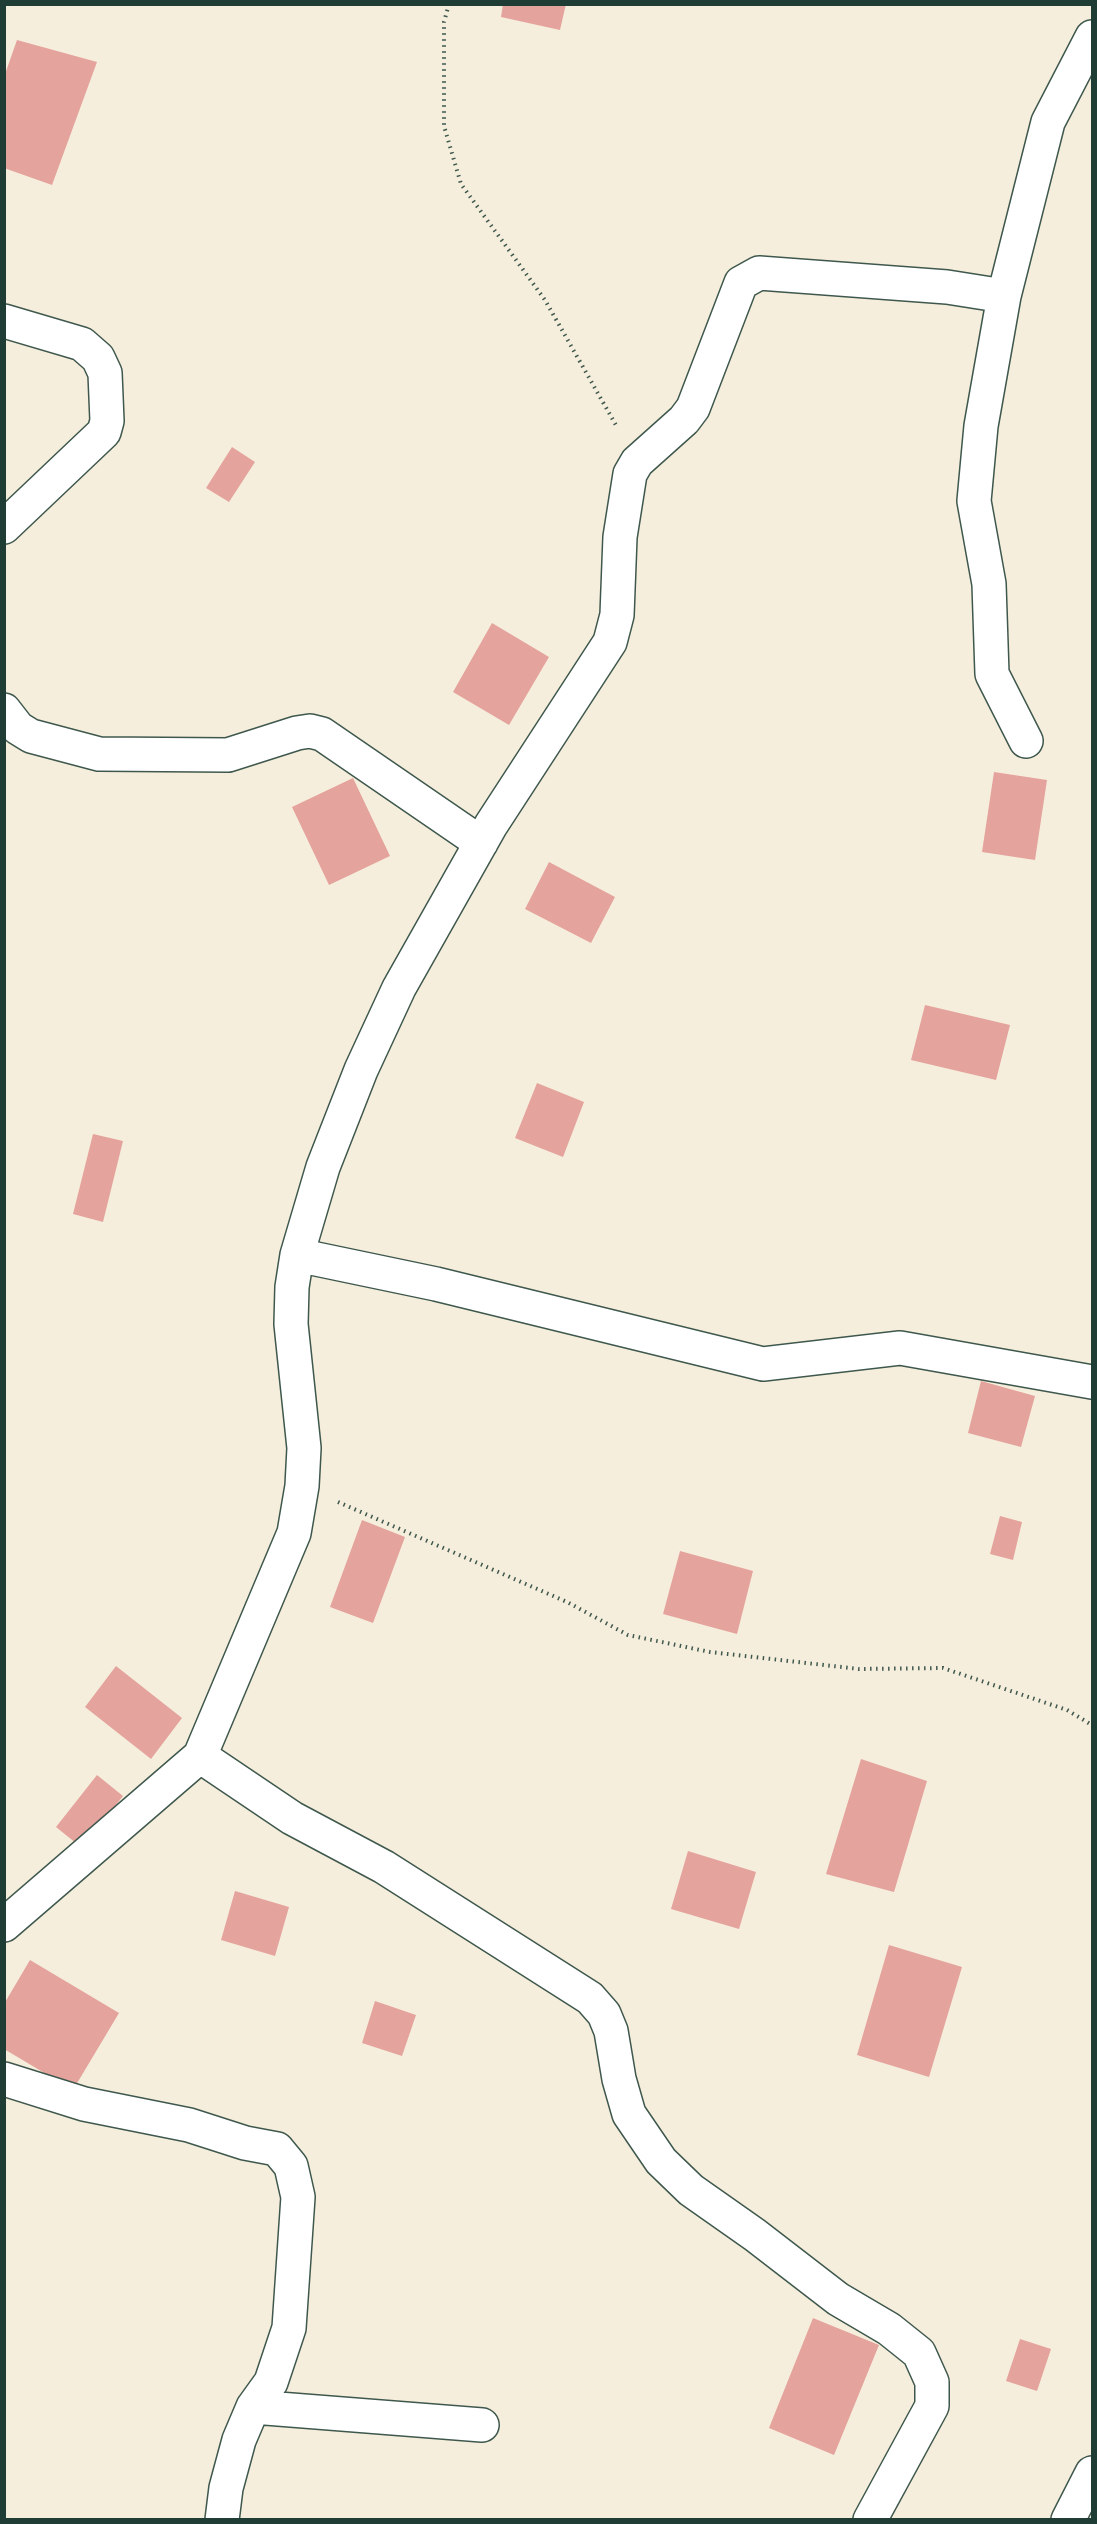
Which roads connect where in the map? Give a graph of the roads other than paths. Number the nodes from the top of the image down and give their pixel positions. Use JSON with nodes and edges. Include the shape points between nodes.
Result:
{"nodes":[{"id":1,"x":1092,"y":37,"type":"edge"},
{"id":2,"x":1004,"y":296,"type":"junction"},
{"id":3,"x":4,"y":321,"type":"edge"},
{"id":4,"x":4,"y":527,"type":"edge"},
{"id":5,"x":4,"y":710,"type":"edge"},
{"id":6,"x":1026,"y":741,"type":"dead end"},
{"id":7,"x":481,"y":843,"type":"junction"},
{"id":8,"x":297,"y":1255,"type":"junction"},
{"id":9,"x":1092,"y":1382,"type":"edge"},
{"id":10,"x":200,"y":1756,"type":"junction"},
{"id":11,"x":4,"y":1925,"type":"edge"},
{"id":12,"x":4,"y":2079,"type":"edge"},
{"id":13,"x":253,"y":2407,"type":"junction"},
{"id":14,"x":482,"y":2425,"type":"dead end"},
{"id":15,"x":1092,"y":2473,"type":"edge"},
{"id":16,"x":222,"y":2520,"type":"edge"},
{"id":17,"x":870,"y":2520,"type":"edge"},
{"id":18,"x":1068,"y":2520,"type":"edge"}],
"edges":[{"from":1,"to":2,"type":"street","via":[[1048,122]]},
{"from":2,"to":6,"type":"street","via":[[981,426],[974,501],[989,584],[992,674]]},
{"from":2,"to":7,"type":"street","via":[[946,287],[759,273],[741,283],[693,408],[637,462],[630,474],[622,528],[620,593],[610,642]]},
{"from":3,"to":4,"type":"street","via":[[82,344],[98,358],[105,373],[107,421],[104,432]]},
{"from":5,"to":7,"type":"street","via":[[18,728],[31,736],[99,754],[228,755],[310,731],[322,734]]},
{"from":7,"to":8,"type":"street","via":[[399,988],[361,1070],[323,1167]]},
{"from":8,"to":9,"type":"street","via":[[447,1286],[764,1364],[900,1348]]},
{"from":8,"to":10,"type":"street","via":[[291,1324],[304,1448],[294,1533]]},
{"from":10,"to":11,"type":"street"},
{"from":10,"to":17,"type":"street","via":[[292,1818],[384,1867],[590,1998],[604,2014],[611,2031],[629,2114],[661,2161],[691,2190],[838,2299],[889,2329],[919,2353],[932,2382],[932,2406]]},
{"from":12,"to":13,"type":"street","via":[[84,2103],[277,2149],[291,2166],[298,2197],[289,2328],[271,2382]]},
{"from":13,"to":14,"type":"street"},
{"from":13,"to":16,"type":"street","via":[[238,2439]]},
{"from":15,"to":18,"type":"street"}]}
